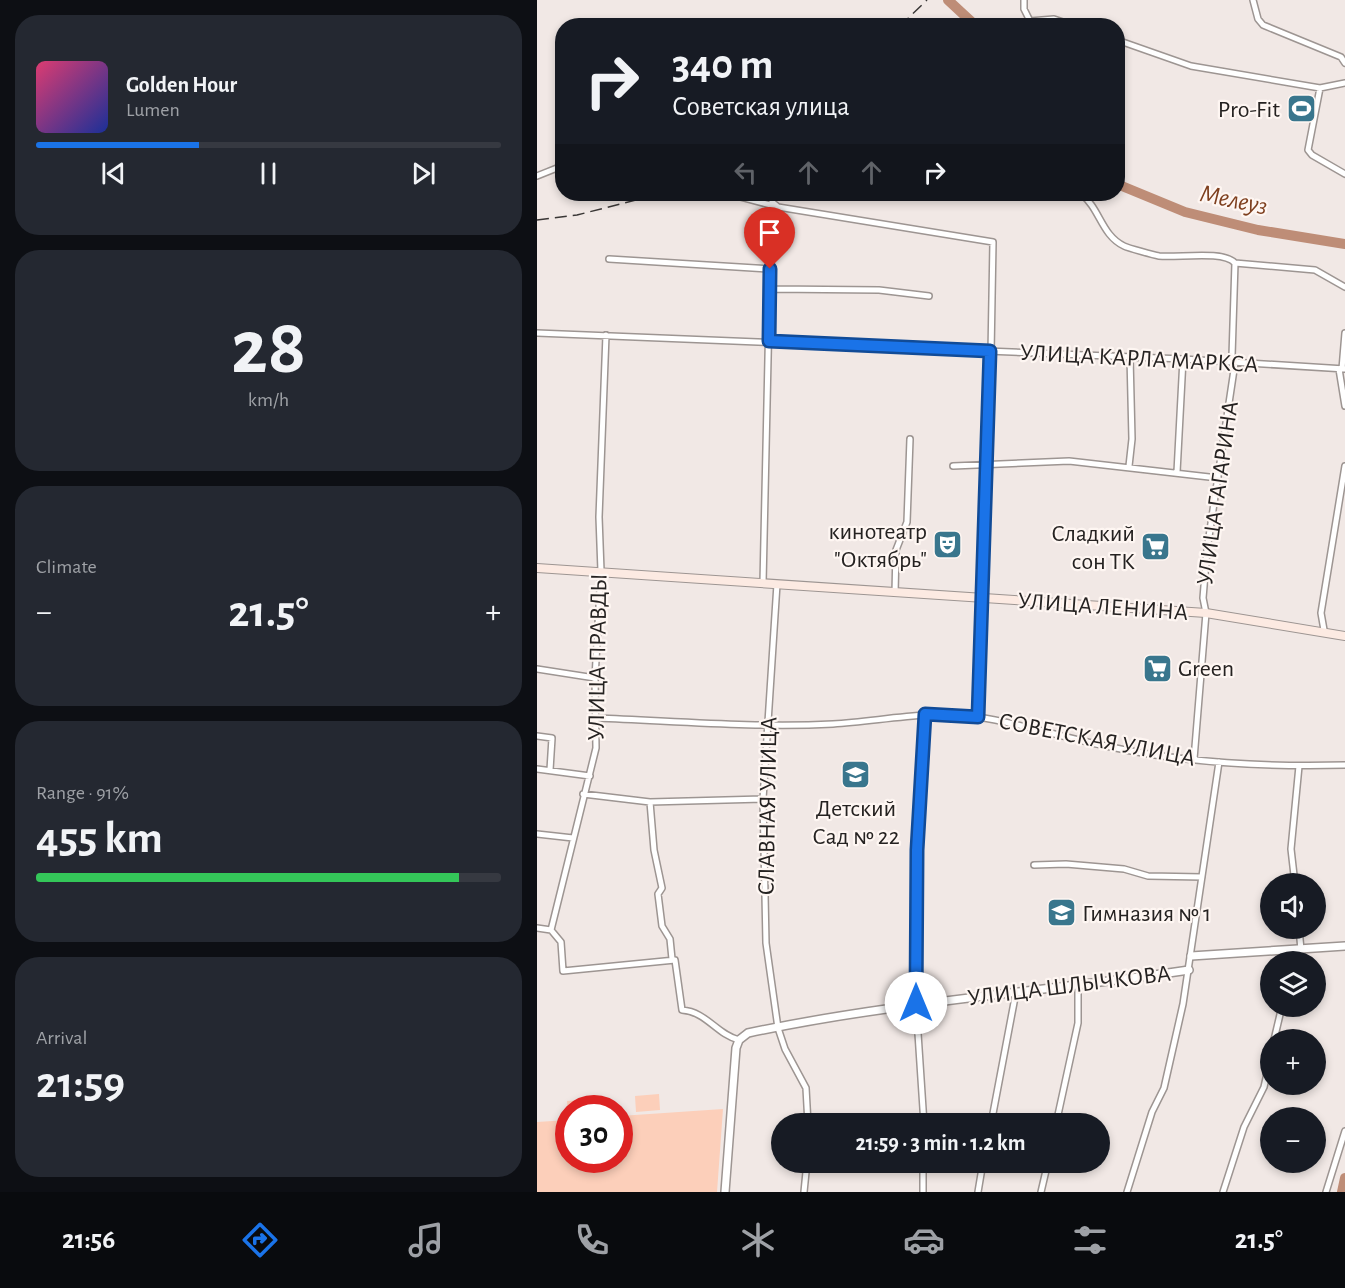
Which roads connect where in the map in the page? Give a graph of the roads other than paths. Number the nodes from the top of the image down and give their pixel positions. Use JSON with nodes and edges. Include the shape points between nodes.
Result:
{"nodes":[{"id":1,"x":1024,"y":0,"type":"edge"},
{"id":2,"x":1254,"y":0,"type":"edge"},
{"id":3,"x":1028,"y":18,"type":"edge"},
{"id":4,"x":1125,"y":43,"type":"edge"},
{"id":5,"x":1345,"y":63,"type":"edge"},
{"id":6,"x":1345,"y":83,"type":"edge"},
{"id":7,"x":1320,"y":88,"type":"junction"},
{"id":8,"x":555,"y":169,"type":"edge"},
{"id":9,"x":1345,"y":174,"type":"edge"},
{"id":10,"x":537,"y":176,"type":"edge"},
{"id":11,"x":755,"y":201,"type":"edge"},
{"id":12,"x":772,"y":201,"type":"edge"},
{"id":13,"x":1087,"y":201,"type":"edge"},
{"id":14,"x":777,"y":207,"type":"junction"},
{"id":15,"x":609,"y":259,"type":"dead end"},
{"id":16,"x":1235,"y":263,"type":"junction"},
{"id":17,"x":770,"y":269,"type":"junction"},
{"id":18,"x":1345,"y":287,"type":"edge"},
{"id":19,"x":771,"y":289,"type":"junction"},
{"id":20,"x":929,"y":296,"type":"dead end"},
{"id":21,"x":537,"y":333,"type":"edge"},
{"id":22,"x":1345,"y":333,"type":"edge"},
{"id":23,"x":606,"y":335,"type":"junction"},
{"id":24,"x":769,"y":341,"type":"junction"},
{"id":25,"x":990,"y":351,"type":"junction"},
{"id":26,"x":1130,"y":357,"type":"junction"},
{"id":27,"x":1183,"y":358,"type":"junction"},
{"id":28,"x":1235,"y":363,"type":"junction"},
{"id":29,"x":1342,"y":369,"type":"edge"},
{"id":30,"x":1345,"y":406,"type":"edge"},
{"id":31,"x":910,"y":439,"type":"dead end"},
{"id":32,"x":989,"y":464,"type":"junction"},
{"id":33,"x":953,"y":466,"type":"dead end"},
{"id":34,"x":1129,"y":466,"type":"junction"},
{"id":35,"x":1345,"y":466,"type":"edge"},
{"id":36,"x":1177,"y":472,"type":"junction"},
{"id":37,"x":1218,"y":478,"type":"junction"},
{"id":38,"x":537,"y":568,"type":"edge"},
{"id":39,"x":601,"y":571,"type":"junction"},
{"id":40,"x":763,"y":583,"type":"junction"},
{"id":41,"x":777,"y":584,"type":"junction"},
{"id":42,"x":895,"y":592,"type":"junction"},
{"id":43,"x":981,"y":598,"type":"junction"},
{"id":44,"x":1206,"y":613,"type":"junction"},
{"id":45,"x":1324,"y":630,"type":"junction"},
{"id":46,"x":1345,"y":636,"type":"edge"},
{"id":47,"x":537,"y":669,"type":"edge"},
{"id":48,"x":595,"y":678,"type":"junction"},
{"id":49,"x":925,"y":714,"type":"junction"},
{"id":50,"x":597,"y":717,"type":"junction"},
{"id":51,"x":978,"y":717,"type":"junction"},
{"id":52,"x":768,"y":726,"type":"junction"},
{"id":53,"x":537,"y":736,"type":"edge"},
{"id":54,"x":1194,"y":759,"type":"junction"},
{"id":55,"x":1219,"y":762,"type":"junction"},
{"id":56,"x":1345,"y":765,"type":"edge"},
{"id":57,"x":1299,"y":766,"type":"junction"},
{"id":58,"x":537,"y":768,"type":"edge"},
{"id":59,"x":550,"y":770,"type":"junction"},
{"id":60,"x":590,"y":777,"type":"junction"},
{"id":61,"x":583,"y":794,"type":"junction"},
{"id":62,"x":763,"y":799,"type":"junction"},
{"id":63,"x":650,"y":801,"type":"junction"},
{"id":64,"x":537,"y":834,"type":"edge"},
{"id":65,"x":573,"y":838,"type":"junction"},
{"id":66,"x":1034,"y":865,"type":"dead end"},
{"id":67,"x":1294,"y":873,"type":"edge"},
{"id":68,"x":1201,"y":877,"type":"junction"},
{"id":69,"x":537,"y":928,"type":"edge"},
{"id":70,"x":551,"y":930,"type":"junction"},
{"id":71,"x":1298,"y":939,"type":"edge"},
{"id":72,"x":1345,"y":946,"type":"edge"},
{"id":73,"x":1298,"y":950,"type":"junction"},
{"id":74,"x":1191,"y":956,"type":"junction"},
{"id":75,"x":672,"y":959,"type":"junction"},
{"id":76,"x":1189,"y":970,"type":"junction"},
{"id":77,"x":1078,"y":987,"type":"junction"},
{"id":78,"x":1015,"y":992,"type":"junction"},
{"id":79,"x":916,"y":1003,"type":"junction"},
{"id":80,"x":777,"y":1028,"type":"junction"},
{"id":81,"x":739,"y":1040,"type":"junction"},
{"id":82,"x":1260,"y":1095,"type":"edge"},
{"id":83,"x":807,"y":1113,"type":"edge"},
{"id":84,"x":923,"y":1113,"type":"edge"},
{"id":85,"x":993,"y":1113,"type":"edge"},
{"id":86,"x":1058,"y":1113,"type":"edge"},
{"id":87,"x":1345,"y":1131,"type":"edge"},
{"id":88,"x":806,"y":1173,"type":"edge"},
{"id":89,"x":923,"y":1173,"type":"edge"},
{"id":90,"x":981,"y":1173,"type":"edge"},
{"id":91,"x":1045,"y":1173,"type":"edge"},
{"id":92,"x":725,"y":1192,"type":"edge"},
{"id":93,"x":804,"y":1192,"type":"edge"},
{"id":94,"x":923,"y":1192,"type":"edge"},
{"id":95,"x":978,"y":1192,"type":"edge"},
{"id":96,"x":1041,"y":1192,"type":"edge"},
{"id":97,"x":1127,"y":1192,"type":"edge"},
{"id":98,"x":1223,"y":1192,"type":"edge"},
{"id":99,"x":1326,"y":1192,"type":"edge"}],
"edges":[{"from":1,"to":3,"type":"street"},
{"from":2,"to":5,"type":"street","via":[[1263,25],[1341,57]]},
{"from":4,"to":7,"type":"street","via":[[1191,66]]},
{"from":6,"to":7,"type":"street"},
{"from":7,"to":9,"type":"street","via":[[1308,150]]},
{"from":8,"to":10,"type":"street"},
{"from":11,"to":14,"type":"street"},
{"from":12,"to":14,"type":"street"},
{"from":13,"to":16,"type":"street","via":[[1106,233],[1124,246],[1155,255],[1214,256]]},
{"from":14,"to":17,"type":"street"},
{"from":14,"to":25,"type":"street","via":[[993,242]]},
{"from":15,"to":17,"type":"street"},
{"from":16,"to":18,"type":"street","via":[[1315,270]]},
{"from":16,"to":28,"type":"street","name":"УЛИЦА ГАГАРИНА"},
{"from":17,"to":19,"type":"street"},
{"from":19,"to":20,"type":"street","via":[[879,290]]},
{"from":19,"to":24,"type":"street"},
{"from":21,"to":23,"type":"street","name":"УЛИЦА КАРЛА МАРКСА"},
{"from":22,"to":29,"type":"street"},
{"from":23,"to":24,"type":"street","name":"УЛИЦА КАРЛА МАРКСА"},
{"from":23,"to":39,"type":"street","name":"УЛИЦА ПРАВДЫ","via":[[599,517]]},
{"from":24,"to":25,"type":"street","name":"УЛИЦА КАРЛА МАРКСА"},
{"from":24,"to":40,"type":"street"},
{"from":25,"to":26,"type":"street","name":"УЛИЦА КАРЛА МАРКСА"},
{"from":25,"to":32,"type":"street"},
{"from":26,"to":27,"type":"street","name":"УЛИЦА КАРЛА МАРКСА"},
{"from":26,"to":34,"type":"street"},
{"from":27,"to":28,"type":"street","name":"УЛИЦА КАРЛА МАРКСА"},
{"from":27,"to":36,"type":"street"},
{"from":28,"to":29,"type":"street","name":"УЛИЦА КАРЛА МАРКСА"},
{"from":28,"to":37,"type":"street","name":"УЛИЦА ГАГАРИНА"},
{"from":29,"to":30,"type":"street"},
{"from":31,"to":42,"type":"street","via":[[906,522],[896,550]]},
{"from":32,"to":33,"type":"street"},
{"from":32,"to":34,"type":"street","via":[[1069,461]]},
{"from":32,"to":43,"type":"street"},
{"from":34,"to":36,"type":"street"},
{"from":35,"to":45,"type":"street","via":[[1321,614]]},
{"from":36,"to":37,"type":"street"},
{"from":37,"to":44,"type":"street","name":"УЛИЦА ГАГАРИНА","via":[[1203,598]]},
{"from":38,"to":39,"type":"main road","name":"УЛИЦА ЛЕНИНА"},
{"from":39,"to":40,"type":"main road","name":"УЛИЦА ЛЕНИНА"},
{"from":39,"to":48,"type":"street","name":"УЛИЦА ПРАВДЫ"},
{"from":40,"to":41,"type":"main road","name":"УЛИЦА ЛЕНИНА"},
{"from":41,"to":42,"type":"main road","name":"УЛИЦА ЛЕНИНА"},
{"from":41,"to":52,"type":"street","name":"СЛАВНАЯ УЛИЦА"},
{"from":42,"to":43,"type":"main road","name":"УЛИЦА ЛЕНИНА"},
{"from":43,"to":44,"type":"main road","name":"УЛИЦА ЛЕНИНА"},
{"from":43,"to":51,"type":"street"},
{"from":44,"to":45,"type":"main road","name":"УЛИЦА ЛЕНИНА"},
{"from":44,"to":54,"type":"street","name":"УЛИЦА ГАГАРИНА"},
{"from":45,"to":46,"type":"main road","name":"УЛИЦА ЛЕНИНА"},
{"from":47,"to":48,"type":"street"},
{"from":48,"to":50,"type":"street","name":"УЛИЦА ПРАВДЫ"},
{"from":49,"to":51,"type":"street","name":"СОВЕТСКАЯ УЛИЦА"},
{"from":49,"to":52,"type":"street","name":"СОВЕТСКАЯ УЛИЦА","via":[[835,724]]},
{"from":49,"to":79,"type":"street","via":[[917,850]]},
{"from":50,"to":52,"type":"street","name":"СОВЕТСКАЯ УЛИЦА"},
{"from":50,"to":60,"type":"street","name":"УЛИЦА ПРАВДЫ"},
{"from":51,"to":54,"type":"street","name":"СОВЕТСКАЯ УЛИЦА","via":[[1106,747]]},
{"from":52,"to":62,"type":"street","name":"СЛАВНАЯ УЛИЦА"},
{"from":53,"to":59,"type":"street","via":[[552,738]]},
{"from":54,"to":55,"type":"street","name":"СОВЕТСКАЯ УЛИЦА"},
{"from":55,"to":57,"type":"street","name":"СОВЕТСКАЯ УЛИЦА"},
{"from":55,"to":68,"type":"street"},
{"from":56,"to":57,"type":"street","name":"СОВЕТСКАЯ УЛИЦА"},
{"from":57,"to":67,"type":"street","via":[[1291,849]]},
{"from":58,"to":59,"type":"street"},
{"from":59,"to":60,"type":"street"},
{"from":60,"to":61,"type":"street","name":"УЛИЦА ПРАВДЫ"},
{"from":61,"to":63,"type":"street"},
{"from":61,"to":65,"type":"street","name":"УЛИЦА ПРАВДЫ"},
{"from":62,"to":63,"type":"street"},
{"from":62,"to":80,"type":"street","name":"СЛАВНАЯ УЛИЦА","via":[[766,943]]},
{"from":63,"to":75,"type":"street","via":[[662,888],[658,894],[662,926],[670,939]]},
{"from":64,"to":65,"type":"street"},
{"from":65,"to":70,"type":"street","name":"УЛИЦА ПРАВДЫ"},
{"from":66,"to":68,"type":"street","via":[[1066,864],[1148,876]]},
{"from":68,"to":74,"type":"street"},
{"from":69,"to":70,"type":"street"},
{"from":70,"to":75,"type":"street","via":[[561,942],[563,971]]},
{"from":71,"to":73,"type":"street"},
{"from":72,"to":73,"type":"street","name":"УЛИЦА ШЛЫЧКОВА"},
{"from":73,"to":74,"type":"street","name":"УЛИЦА ШЛЫЧКОВА"},
{"from":74,"to":76,"type":"street"},
{"from":75,"to":81,"type":"street","via":[[677,962],[682,1010],[701,1014],[722,1034]]},
{"from":76,"to":77,"type":"street","name":"УЛИЦА ШЛЫЧКОВА"},
{"from":76,"to":97,"type":"street","via":[[1164,1088],[1152,1112]]},
{"from":77,"to":78,"type":"street","name":"УЛИЦА ШЛЫЧКОВА"},
{"from":77,"to":86,"type":"street","via":[[1078,1023]]},
{"from":78,"to":79,"type":"street","name":"УЛИЦА ШЛЫЧКОВА"},
{"from":78,"to":85,"type":"street"},
{"from":79,"to":80,"type":"street","name":"УЛИЦА ШЛЫЧКОВА"},
{"from":79,"to":84,"type":"street"},
{"from":80,"to":81,"type":"street","name":"УЛИЦА ШЛЫЧКОВА","via":[[748,1033]]},
{"from":80,"to":83,"type":"street","name":"СЛАВНАЯ УЛИЦА","via":[[805,1088]]},
{"from":81,"to":92,"type":"street"},
{"from":82,"to":98,"type":"street","via":[[1244,1126]]},
{"from":87,"to":99,"type":"street"},
{"from":88,"to":93,"type":"street"},
{"from":89,"to":94,"type":"street"},
{"from":90,"to":95,"type":"street"},
{"from":91,"to":96,"type":"street"}]}
